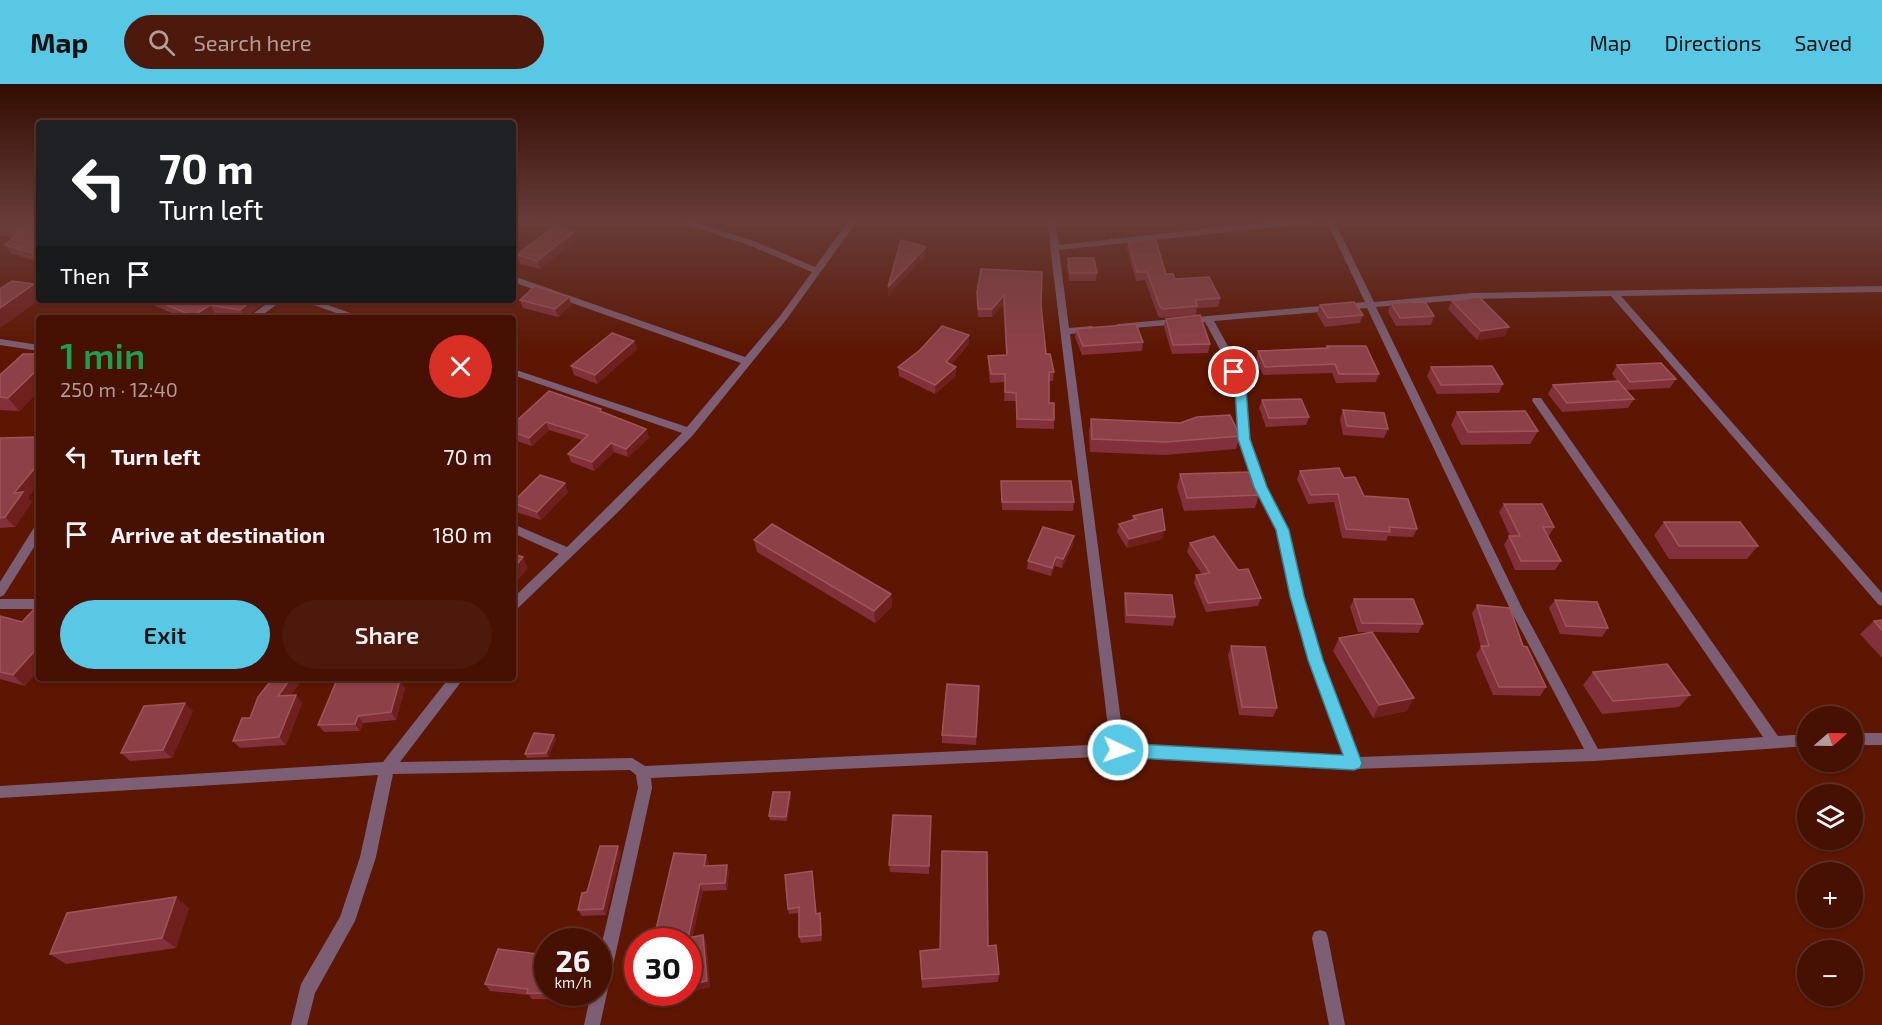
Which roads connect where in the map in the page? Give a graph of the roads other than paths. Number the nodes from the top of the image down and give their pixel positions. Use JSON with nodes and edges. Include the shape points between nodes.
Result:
{"nodes":[{"id":1,"x":799,"y":264,"type":"edge"},
{"id":2,"x":823,"y":264,"type":"edge"},
{"id":3,"x":1057,"y":264,"type":"edge"},
{"id":4,"x":1350,"y":264,"type":"edge"},
{"id":5,"x":817,"y":272,"type":"junction"},
{"id":6,"x":516,"y":280,"type":"edge"},
{"id":7,"x":1882,"y":289,"type":"edge"},
{"id":8,"x":1615,"y":295,"type":"junction"},
{"id":9,"x":274,"y":303,"type":"edge"},
{"id":10,"x":315,"y":303,"type":"edge"},
{"id":11,"x":1369,"y":304,"type":"junction"},
{"id":12,"x":256,"y":315,"type":"edge"},
{"id":13,"x":350,"y":315,"type":"edge"},
{"id":14,"x":1208,"y":318,"type":"junction"},
{"id":15,"x":1113,"y":327,"type":"edge"},
{"id":16,"x":1102,"y":328,"type":"edge"},
{"id":17,"x":1066,"y":332,"type":"junction"},
{"id":18,"x":0,"y":342,"type":"edge"},
{"id":19,"x":36,"y":348,"type":"edge"},
{"id":20,"x":746,"y":361,"type":"junction"},
{"id":21,"x":516,"y":373,"type":"edge"},
{"id":22,"x":1537,"y":400,"type":"dead end"},
{"id":23,"x":689,"y":432,"type":"junction"},
{"id":24,"x":516,"y":529,"type":"edge"},
{"id":25,"x":36,"y":534,"type":"edge"},
{"id":26,"x":568,"y":553,"type":"junction"},
{"id":27,"x":0,"y":592,"type":"edge"},
{"id":28,"x":516,"y":601,"type":"edge"},
{"id":29,"x":1882,"y":601,"type":"edge"},
{"id":30,"x":0,"y":604,"type":"edge"},
{"id":31,"x":36,"y":604,"type":"edge"},
{"id":32,"x":455,"y":681,"type":"edge"},
{"id":33,"x":1863,"y":739,"type":"edge"},
{"id":34,"x":1882,"y":739,"type":"edge"},
{"id":35,"x":1797,"y":740,"type":"edge"},
{"id":36,"x":1774,"y":741,"type":"junction"},
{"id":37,"x":1118,"y":750,"type":"junction"},
{"id":38,"x":1594,"y":755,"type":"junction"},
{"id":39,"x":1354,"y":763,"type":"junction"},
{"id":40,"x":387,"y":768,"type":"junction"},
{"id":41,"x":643,"y":772,"type":"junction"},
{"id":42,"x":0,"y":792,"type":"edge"},
{"id":43,"x":1320,"y":938,"type":"dead end"},
{"id":44,"x":298,"y":1025,"type":"edge"},
{"id":45,"x":592,"y":1025,"type":"edge"},
{"id":46,"x":1337,"y":1025,"type":"edge"}],
"edges":[{"from":1,"to":5,"type":"street"},
{"from":2,"to":5,"type":"street"},
{"from":3,"to":17,"type":"street"},
{"from":4,"to":11,"type":"street"},
{"from":5,"to":20,"type":"street"},
{"from":6,"to":20,"type":"street"},
{"from":7,"to":8,"type":"street"},
{"from":8,"to":11,"type":"street","via":[[1472,296]]},
{"from":8,"to":29,"type":"street"},
{"from":9,"to":12,"type":"street"},
{"from":10,"to":13,"type":"street"},
{"from":11,"to":14,"type":"street"},
{"from":11,"to":38,"type":"street","via":[[1517,610]]},
{"from":14,"to":15,"type":"street"},
{"from":14,"to":39,"type":"street","via":[[1241,389],[1244,439],[1260,487],[1283,530],[1315,660]]},
{"from":16,"to":17,"type":"street"},
{"from":17,"to":37,"type":"street"},
{"from":18,"to":19,"type":"street"},
{"from":20,"to":23,"type":"street"},
{"from":21,"to":23,"type":"street"},
{"from":22,"to":36,"type":"street"},
{"from":23,"to":26,"type":"street"},
{"from":24,"to":26,"type":"street"},
{"from":25,"to":27,"type":"street"},
{"from":26,"to":28,"type":"street"},
{"from":30,"to":31,"type":"street"},
{"from":32,"to":40,"type":"street"},
{"from":33,"to":34,"type":"street"},
{"from":35,"to":36,"type":"street"},
{"from":36,"to":38,"type":"street"},
{"from":37,"to":39,"type":"street"},
{"from":37,"to":41,"type":"street"},
{"from":38,"to":39,"type":"street"},
{"from":40,"to":41,"type":"street","via":[[632,764]]},
{"from":40,"to":42,"type":"street"},
{"from":40,"to":44,"type":"street","via":[[368,857],[346,921],[308,990]]},
{"from":41,"to":45,"type":"street","via":[[645,788]]},
{"from":43,"to":46,"type":"street"}]}
